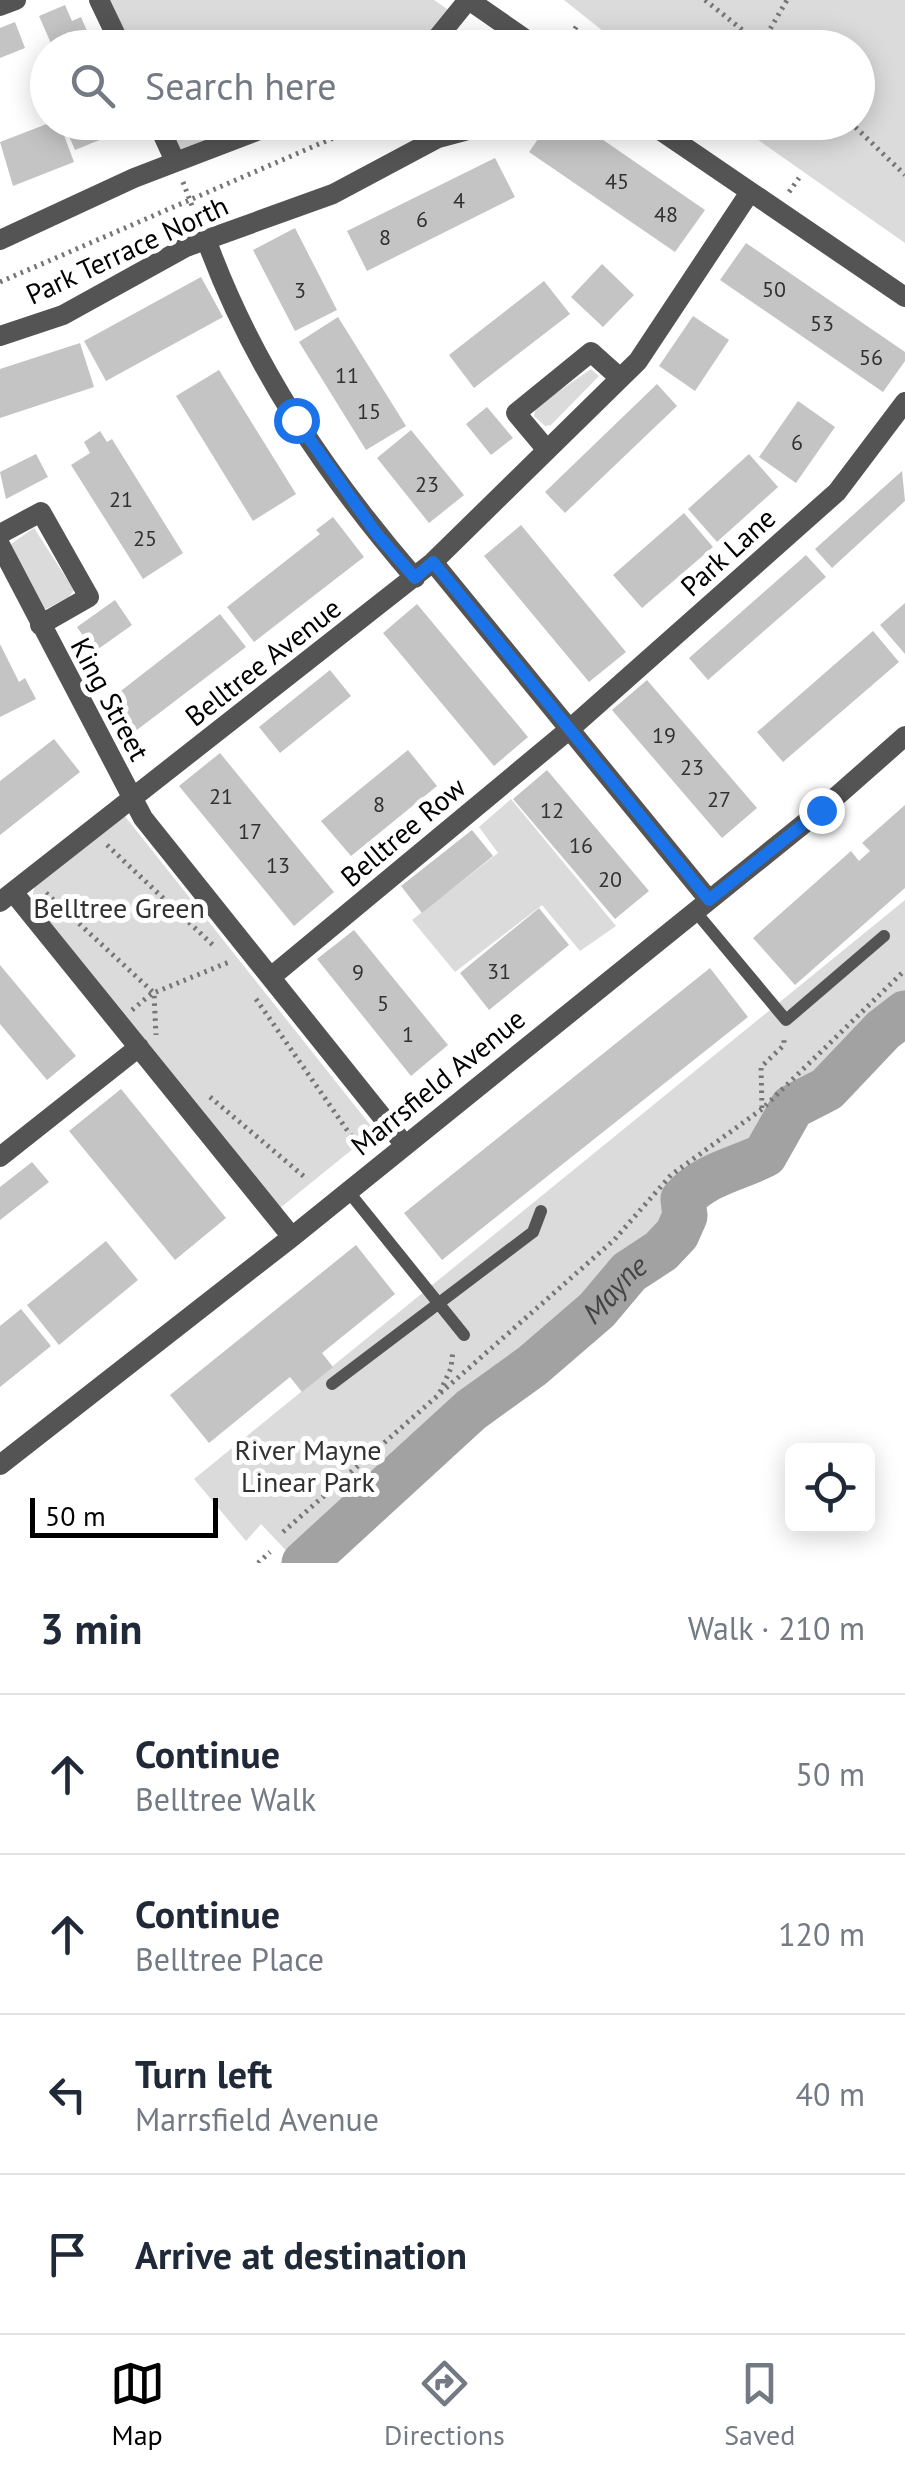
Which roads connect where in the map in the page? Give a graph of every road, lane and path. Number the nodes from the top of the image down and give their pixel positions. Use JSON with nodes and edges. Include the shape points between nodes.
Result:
{"nodes":[{"id":1,"x":16,"y":0,"type":"edge"},
{"id":2,"x":99,"y":0,"type":"edge"},
{"id":3,"x":468,"y":0,"type":"edge"},
{"id":4,"x":704,"y":0,"type":"edge"},
{"id":5,"x":786,"y":0,"type":"edge"},
{"id":6,"x":0,"y":6,"type":"edge"},
{"id":7,"x":578,"y":24,"type":"dead end"},
{"id":8,"x":113,"y":30,"type":"edge"},
{"id":9,"x":444,"y":30,"type":"edge"},
{"id":10,"x":512,"y":30,"type":"edge"},
{"id":11,"x":574,"y":30,"type":"edge"},
{"id":12,"x":742,"y":30,"type":"edge"},
{"id":13,"x":770,"y":30,"type":"edge"},
{"id":14,"x":165,"y":140,"type":"edge"},
{"id":15,"x":232,"y":140,"type":"edge"},
{"id":16,"x":327,"y":140,"type":"edge"},
{"id":17,"x":434,"y":140,"type":"edge"},
{"id":18,"x":674,"y":140,"type":"edge"},
{"id":19,"x":869,"y":140,"type":"edge"},
{"id":20,"x":175,"y":161,"type":"junction"},
{"id":21,"x":905,"y":175,"type":"edge"},
{"id":22,"x":750,"y":192,"type":"junction"},
{"id":23,"x":190,"y":198,"type":"junction"},
{"id":24,"x":206,"y":239,"type":"junction"},
{"id":25,"x":0,"y":240,"type":"edge"},
{"id":26,"x":0,"y":282,"type":"edge"},
{"id":27,"x":905,"y":297,"type":"edge"},
{"id":28,"x":0,"y":336,"type":"edge"},
{"id":29,"x":620,"y":378,"type":"junction"},
{"id":30,"x":905,"y":402,"type":"edge"},
{"id":31,"x":547,"y":450,"type":"junction"},
{"id":32,"x":0,"y":534,"type":"edge"},
{"id":33,"x":0,"y":545,"type":"edge"},
{"id":34,"x":433,"y":562,"type":"junction"},
{"id":35,"x":415,"y":578,"type":"junction"},
{"id":36,"x":40,"y":625,"type":"junction"},
{"id":37,"x":571,"y":728,"type":"junction"},
{"id":38,"x":905,"y":736,"type":"edge"},
{"id":39,"x":132,"y":798,"type":"junction"},
{"id":40,"x":106,"y":844,"type":"dead end"},
{"id":41,"x":42,"y":890,"type":"dead end"},
{"id":42,"x":7,"y":897,"type":"edge"},
{"id":43,"x":702,"y":906,"type":"junction"},
{"id":44,"x":884,"y":936,"type":"dead end"},
{"id":45,"x":240,"y":957,"type":"junction"},
{"id":46,"x":905,"y":970,"type":"edge"},
{"id":47,"x":271,"y":977,"type":"junction"},
{"id":48,"x":154,"y":993,"type":"junction"},
{"id":49,"x":253,"y":994,"type":"dead end"},
{"id":50,"x":786,"y":1020,"type":"junction"},
{"id":51,"x":118,"y":1022,"type":"junction"},
{"id":52,"x":148,"y":1050,"type":"junction"},
{"id":53,"x":202,"y":1090,"type":"dead end"},
{"id":54,"x":762,"y":1109,"type":"junction"},
{"id":55,"x":354,"y":1140,"type":"dead end"},
{"id":56,"x":404,"y":1144,"type":"junction"},
{"id":57,"x":0,"y":1156,"type":"edge"},
{"id":58,"x":306,"y":1179,"type":"dead end"},
{"id":59,"x":348,"y":1190,"type":"junction"},
{"id":60,"x":541,"y":1211,"type":"dead end"},
{"id":61,"x":292,"y":1238,"type":"junction"},
{"id":62,"x":438,"y":1304,"type":"junction"},
{"id":63,"x":464,"y":1336,"type":"joint"},
{"id":64,"x":332,"y":1384,"type":"dead end"},
{"id":65,"x":439,"y":1394,"type":"junction"},
{"id":66,"x":0,"y":1464,"type":"edge"},
{"id":67,"x":284,"y":1532,"type":"dead end"},
{"id":68,"x":270,"y":1552,"type":"dead end"},
{"id":69,"x":258,"y":1563,"type":"edge"}],
"edges":[{"from":1,"to":6,"type":"street"},
{"from":2,"to":8,"type":"street"},
{"from":3,"to":9,"type":"street"},
{"from":3,"to":10,"type":"street"},
{"from":4,"to":12,"type":"path"},
{"from":5,"to":13,"type":"path"},
{"from":7,"to":11,"type":"path"},
{"from":14,"to":20,"type":"street"},
{"from":15,"to":20,"type":"street"},
{"from":16,"to":23,"type":"path"},
{"from":17,"to":24,"type":"street","name":"Park Terrace North","via":[[333,194]]},
{"from":18,"to":22,"type":"street"},
{"from":19,"to":21,"type":"path"},
{"from":20,"to":23,"type":"path"},
{"from":20,"to":25,"type":"street"},
{"from":22,"to":27,"type":"street"},
{"from":22,"to":29,"type":"street","name":"Belltree Avenue","via":[[638,361]]},
{"from":23,"to":24,"type":"path"},
{"from":23,"to":26,"type":"path"},
{"from":24,"to":28,"type":"street","name":"Park Terrace North","via":[[63,315]]},
{"from":24,"to":35,"type":"street","via":[[255,357],[376,533]]},
{"from":29,"to":31,"type":"street","name":"Belltree Avenue"},
{"from":29,"to":31,"type":"street","via":[[591,352],[516,413]]},
{"from":30,"to":37,"type":"street","name":"Park Lane","via":[[838,492]]},
{"from":31,"to":34,"type":"street","name":"Belltree Avenue"},
{"from":32,"to":36,"type":"street","name":"King Street","via":[[40,512],[89,597]]},
{"from":33,"to":36,"type":"street","name":"King Street"},
{"from":34,"to":35,"type":"street","name":"Belltree Avenue"},
{"from":34,"to":37,"type":"street"},
{"from":35,"to":39,"type":"street","name":"Belltree Avenue"},
{"from":36,"to":39,"type":"street","name":"King Street"},
{"from":37,"to":43,"type":"street"},
{"from":37,"to":47,"type":"street","name":"Belltree Row"},
{"from":38,"to":43,"type":"street","name":"Marrsfield Avenue"},
{"from":39,"to":42,"type":"street","name":"Belltree Avenue"},
{"from":39,"to":45,"type":"street"},
{"from":40,"to":45,"type":"path"},
{"from":41,"to":48,"type":"path"},
{"from":42,"to":51,"type":"street"},
{"from":43,"to":50,"type":"lane"},
{"from":43,"to":56,"type":"street","name":"Marrsfield Avenue"},
{"from":44,"to":50,"type":"lane"},
{"from":45,"to":47,"type":"street"},
{"from":45,"to":48,"type":"path"},
{"from":46,"to":54,"type":"path"},
{"from":47,"to":56,"type":"street"},
{"from":48,"to":51,"type":"path"},
{"from":48,"to":52,"type":"path"},
{"from":49,"to":55,"type":"path"},
{"from":50,"to":54,"type":"path","via":[[784,1045],[761,1068]]},
{"from":51,"to":52,"type":"street"},
{"from":52,"to":57,"type":"street"},
{"from":52,"to":61,"type":"street"},
{"from":53,"to":58,"type":"path"},
{"from":54,"to":65,"type":"path","via":[[671,1176],[614,1240]]},
{"from":56,"to":59,"type":"street","name":"Marrsfield Avenue"},
{"from":59,"to":61,"type":"street","name":"Marrsfield Avenue"},
{"from":59,"to":62,"type":"lane"},
{"from":60,"to":62,"type":"lane","via":[[533,1232]]},
{"from":61,"to":66,"type":"street","name":"Marrsfield Avenue"},
{"from":62,"to":63,"type":"lane"},
{"from":62,"to":64,"type":"lane"},
{"from":63,"to":65,"type":"path"},
{"from":65,"to":67,"type":"path"},
{"from":68,"to":69,"type":"path"}]}
